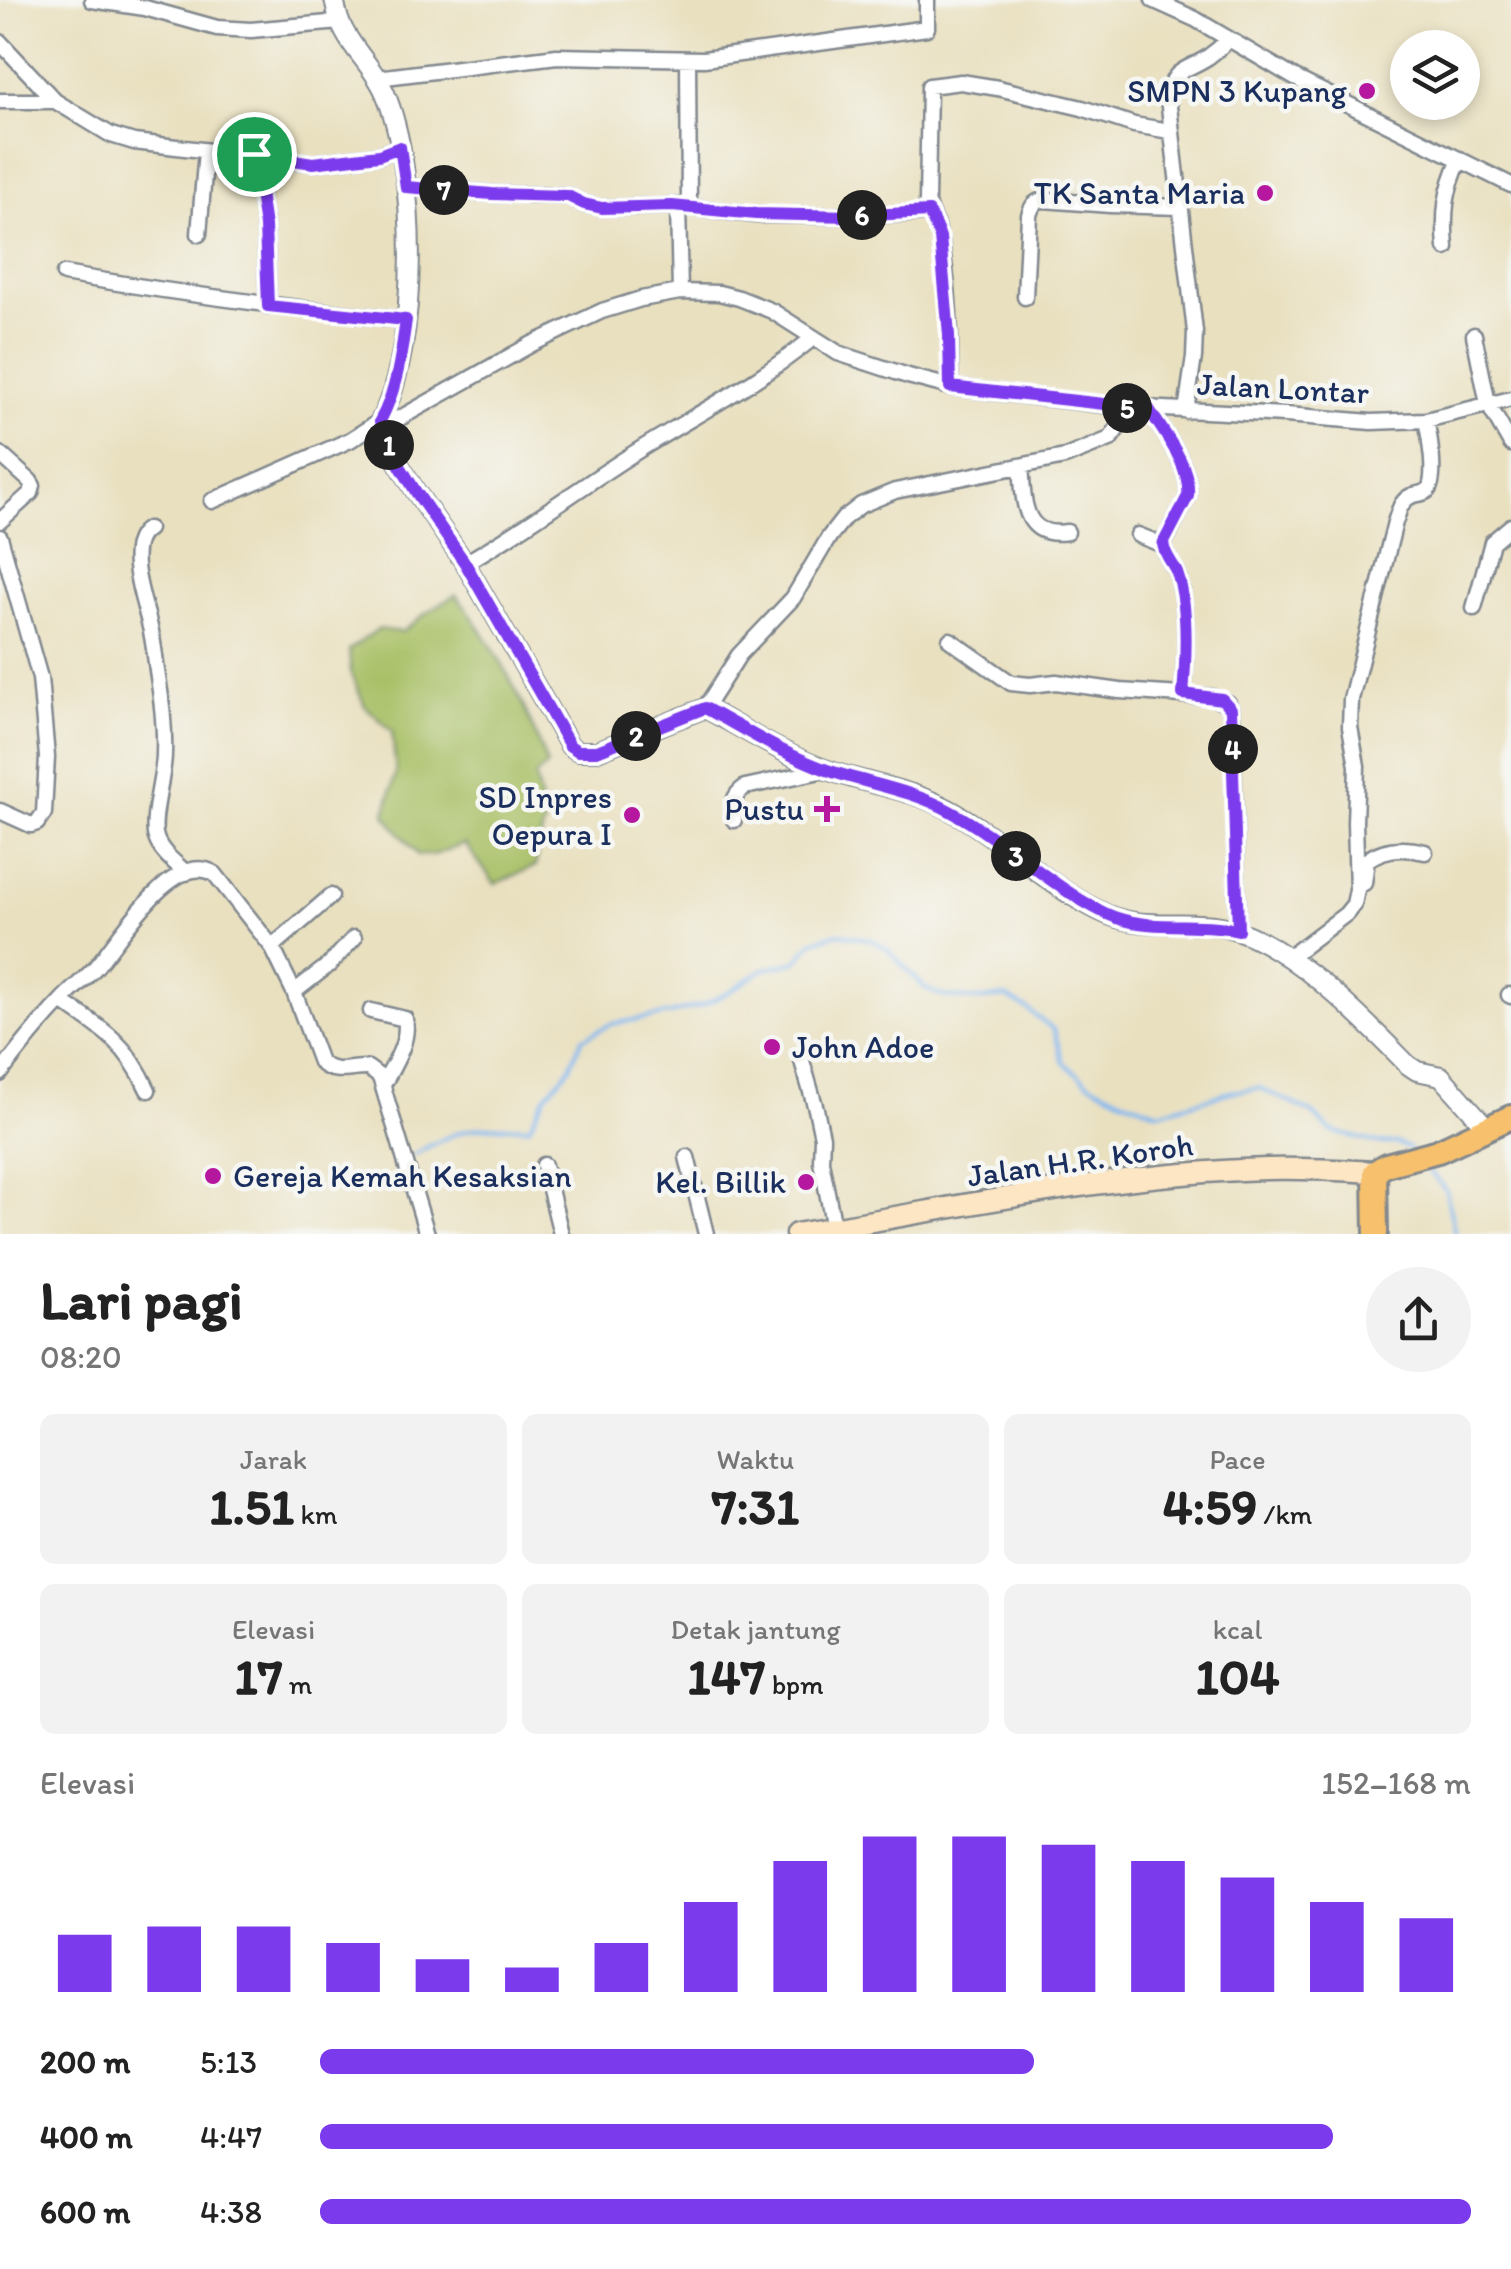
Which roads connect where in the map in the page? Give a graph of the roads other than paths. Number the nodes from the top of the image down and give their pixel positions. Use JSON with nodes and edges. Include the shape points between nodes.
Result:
{"nodes":[{"id":1,"x":92,"y":0,"type":"edge"},
{"id":2,"x":334,"y":0,"type":"edge"},
{"id":3,"x":927,"y":0,"type":"edge"},
{"id":4,"x":1153,"y":0,"type":"edge"},
{"id":5,"x":340,"y":22,"type":"junction"},
{"id":6,"x":1228,"y":40,"type":"junction"},
{"id":7,"x":0,"y":42,"type":"edge"},
{"id":8,"x":688,"y":60,"type":"junction"},
{"id":9,"x":377,"y":78,"type":"junction"},
{"id":10,"x":0,"y":101,"type":"edge"},
{"id":11,"x":55,"y":101,"type":"junction"},
{"id":12,"x":1170,"y":131,"type":"junction"},
{"id":13,"x":400,"y":147,"type":"junction"},
{"id":14,"x":206,"y":151,"type":"junction"},
{"id":15,"x":254,"y":154,"type":"junction"},
{"id":16,"x":1460,"y":159,"type":"junction"},
{"id":17,"x":1511,"y":185,"type":"edge"},
{"id":18,"x":406,"y":187,"type":"junction"},
{"id":19,"x":683,"y":207,"type":"junction"},
{"id":20,"x":1180,"y":208,"type":"junction"},
{"id":21,"x":929,"y":212,"type":"junction"},
{"id":22,"x":199,"y":234,"type":"dead end"},
{"id":23,"x":1446,"y":248,"type":"dead end"},
{"id":24,"x":64,"y":274,"type":"dead end"},
{"id":25,"x":680,"y":292,"type":"junction"},
{"id":26,"x":1025,"y":297,"type":"dead end"},
{"id":27,"x":268,"y":306,"type":"junction"},
{"id":28,"x":406,"y":320,"type":"junction"},
{"id":29,"x":1474,"y":334,"type":"dead end"},
{"id":30,"x":813,"y":338,"type":"junction"},
{"id":31,"x":950,"y":387,"type":"junction"},
{"id":32,"x":1511,"y":398,"type":"edge"},
{"id":33,"x":1488,"y":404,"type":"junction"},
{"id":34,"x":1122,"y":408,"type":"junction"},
{"id":35,"x":1149,"y":409,"type":"junction"},
{"id":36,"x":1186,"y":411,"type":"junction"},
{"id":37,"x":1426,"y":420,"type":"junction"},
{"id":38,"x":380,"y":421,"type":"junction"},
{"id":39,"x":1511,"y":444,"type":"edge"},
{"id":40,"x":0,"y":454,"type":"edge"},
{"id":41,"x":1021,"y":466,"type":"junction"},
{"id":42,"x":212,"y":501,"type":"dead end"},
{"id":43,"x":0,"y":521,"type":"edge"},
{"id":44,"x":1511,"y":526,"type":"edge"},
{"id":45,"x":148,"y":529,"type":"dead end"},
{"id":46,"x":1067,"y":532,"type":"dead end"},
{"id":47,"x":1138,"y":535,"type":"dead end"},
{"id":48,"x":0,"y":537,"type":"edge"},
{"id":49,"x":1163,"y":544,"type":"junction"},
{"id":50,"x":465,"y":563,"type":"junction"},
{"id":51,"x":1474,"y":608,"type":"dead end"},
{"id":52,"x":950,"y":640,"type":"dead end"},
{"id":53,"x":1183,"y":694,"type":"junction"},
{"id":54,"x":705,"y":708,"type":"junction"},
{"id":55,"x":826,"y":770,"type":"junction"},
{"id":56,"x":0,"y":811,"type":"edge"},
{"id":57,"x":734,"y":820,"type":"dead end"},
{"id":58,"x":1424,"y":852,"type":"dead end"},
{"id":59,"x":186,"y":873,"type":"junction"},
{"id":60,"x":1357,"y":890,"type":"junction"},
{"id":61,"x":332,"y":896,"type":"dead end"},
{"id":62,"x":1238,"y":930,"type":"junction"},
{"id":63,"x":354,"y":938,"type":"dead end"},
{"id":64,"x":272,"y":947,"type":"junction"},
{"id":65,"x":1288,"y":958,"type":"junction"},
{"id":66,"x":294,"y":992,"type":"junction"},
{"id":67,"x":60,"y":1002,"type":"junction"},
{"id":68,"x":371,"y":1011,"type":"dead end"},
{"id":69,"x":802,"y":1061,"type":"dead end"},
{"id":70,"x":0,"y":1074,"type":"edge"},
{"id":71,"x":384,"y":1083,"type":"junction"},
{"id":72,"x":148,"y":1090,"type":"dead end"},
{"id":73,"x":1511,"y":1117,"type":"edge"},
{"id":74,"x":1487,"y":1128,"type":"junction"},
{"id":75,"x":687,"y":1157,"type":"dead end"},
{"id":76,"x":544,"y":1165,"type":"dead end"},
{"id":77,"x":1375,"y":1172,"type":"junction"},
{"id":78,"x":834,"y":1228,"type":"junction"},
{"id":79,"x":427,"y":1234,"type":"edge"},
{"id":80,"x":561,"y":1234,"type":"edge"},
{"id":81,"x":706,"y":1234,"type":"edge"},
{"id":82,"x":796,"y":1234,"type":"edge"},
{"id":83,"x":1376,"y":1234,"type":"edge"}],
"edges":[{"from":1,"to":5,"type":"street","via":[[217,28]]},
{"from":2,"to":5,"type":"street"},
{"from":3,"to":8,"type":"street","via":[[927,28]]},
{"from":4,"to":6,"type":"street"},
{"from":5,"to":9,"type":"street"},
{"from":6,"to":12,"type":"street","via":[[1170,83]]},
{"from":6,"to":16,"type":"street"},
{"from":7,"to":11,"type":"street"},
{"from":8,"to":9,"type":"street","via":[[557,56]]},
{"from":8,"to":19,"type":"street"},
{"from":9,"to":13,"type":"street"},
{"from":10,"to":11,"type":"street"},
{"from":11,"to":14,"type":"street","via":[[111,135]]},
{"from":12,"to":20,"type":"street"},
{"from":12,"to":21,"type":"street","via":[[998,88],[929,86]]},
{"from":13,"to":15,"type":"street","via":[[313,163]]},
{"from":13,"to":18,"type":"street"},
{"from":14,"to":15,"type":"street"},
{"from":14,"to":22,"type":"street"},
{"from":15,"to":27,"type":"street"},
{"from":16,"to":17,"type":"street"},
{"from":16,"to":23,"type":"street","via":[[1446,196]]},
{"from":18,"to":19,"type":"street","via":[[568,196],[602,208]]},
{"from":18,"to":28,"type":"street"},
{"from":19,"to":21,"type":"street","via":[[851,216]]},
{"from":19,"to":25,"type":"street"},
{"from":20,"to":26,"type":"street","via":[[1037,202],[1030,215]]},
{"from":20,"to":36,"type":"street","via":[[1195,332]]},
{"from":21,"to":31,"type":"street","via":[[940,237]]},
{"from":24,"to":27,"type":"street"},
{"from":25,"to":30,"type":"street","name":"Jalan Lontar","via":[[739,298]]},
{"from":25,"to":38,"type":"street","name":"Jalan Lontar","via":[[602,310],[400,418]]},
{"from":27,"to":28,"type":"street"},
{"from":28,"to":38,"type":"street"},
{"from":29,"to":33,"type":"street"},
{"from":30,"to":31,"type":"street","name":"Jalan Lontar","via":[[860,362]]},
{"from":30,"to":50,"type":"street"},
{"from":31,"to":34,"type":"street","name":"Jalan Lontar"},
{"from":32,"to":33,"type":"street","name":"Jalan Lontar"},
{"from":33,"to":37,"type":"street","name":"Jalan Lontar"},
{"from":33,"to":39,"type":"street"},
{"from":34,"to":35,"type":"street","name":"Jalan Lontar"},
{"from":34,"to":41,"type":"street","via":[[1110,439]]},
{"from":35,"to":36,"type":"street","name":"Jalan Lontar"},
{"from":35,"to":49,"type":"street","via":[[1188,476],[1188,496]]},
{"from":36,"to":37,"type":"street","name":"Jalan Lontar"},
{"from":37,"to":60,"type":"street","via":[[1432,483],[1402,503],[1351,700]]},
{"from":38,"to":42,"type":"street","name":"Jalan Lontar"},
{"from":38,"to":50,"type":"street","via":[[391,451]]},
{"from":40,"to":43,"type":"street","via":[[32,486]]},
{"from":41,"to":46,"type":"street","via":[[1030,519],[1043,530]]},
{"from":41,"to":54,"type":"street","via":[[895,491],[844,518],[793,598],[739,655]]},
{"from":44,"to":51,"type":"street","via":[[1492,542]]},
{"from":45,"to":59,"type":"street","via":[[138,538],[135,560],[164,726],[154,827],[164,852]]},
{"from":47,"to":49,"type":"street"},
{"from":48,"to":56,"type":"street","via":[[34,652],[47,758],[41,820],[30,824]]},
{"from":49,"to":53,"type":"street","via":[[1182,598]]},
{"from":50,"to":54,"type":"street","via":[[578,751],[613,746]]},
{"from":52,"to":53,"type":"street","via":[[1019,685],[1056,682]]},
{"from":53,"to":62,"type":"street","via":[[1222,699],[1231,709]]},
{"from":54,"to":55,"type":"street"},
{"from":55,"to":57,"type":"street","via":[[745,787],[734,798]]},
{"from":55,"to":62,"type":"street","via":[[948,810],[1116,918]]},
{"from":58,"to":60,"type":"street","via":[[1373,855]]},
{"from":59,"to":64,"type":"street","via":[[216,874]]},
{"from":59,"to":67,"type":"street","via":[[150,899]]},
{"from":60,"to":65,"type":"street","via":[[1351,909]]},
{"from":61,"to":64,"type":"street"},
{"from":62,"to":65,"type":"street"},
{"from":63,"to":66,"type":"street"},
{"from":64,"to":66,"type":"street"},
{"from":65,"to":74,"type":"street","via":[[1408,1065],[1441,1076]]},
{"from":66,"to":71,"type":"street","via":[[324,1067],[368,1068]]},
{"from":67,"to":70,"type":"street"},
{"from":67,"to":72,"type":"street","via":[[129,1054]]},
{"from":68,"to":71,"type":"street","via":[[406,1019],[408,1029]]},
{"from":69,"to":78,"type":"street","via":[[822,1137]]},
{"from":71,"to":79,"type":"street"},
{"from":73,"to":74,"type":"main road"},
{"from":74,"to":77,"type":"main road"},
{"from":75,"to":81,"type":"street"},
{"from":76,"to":80,"type":"street"},
{"from":77,"to":78,"type":"main road","name":"Jalan H.R. Koroh","via":[[1264,1169],[1152,1178]]},
{"from":77,"to":83,"type":"main road"},
{"from":78,"to":82,"type":"main road","name":"Jalan H.R. Koroh"}]}
